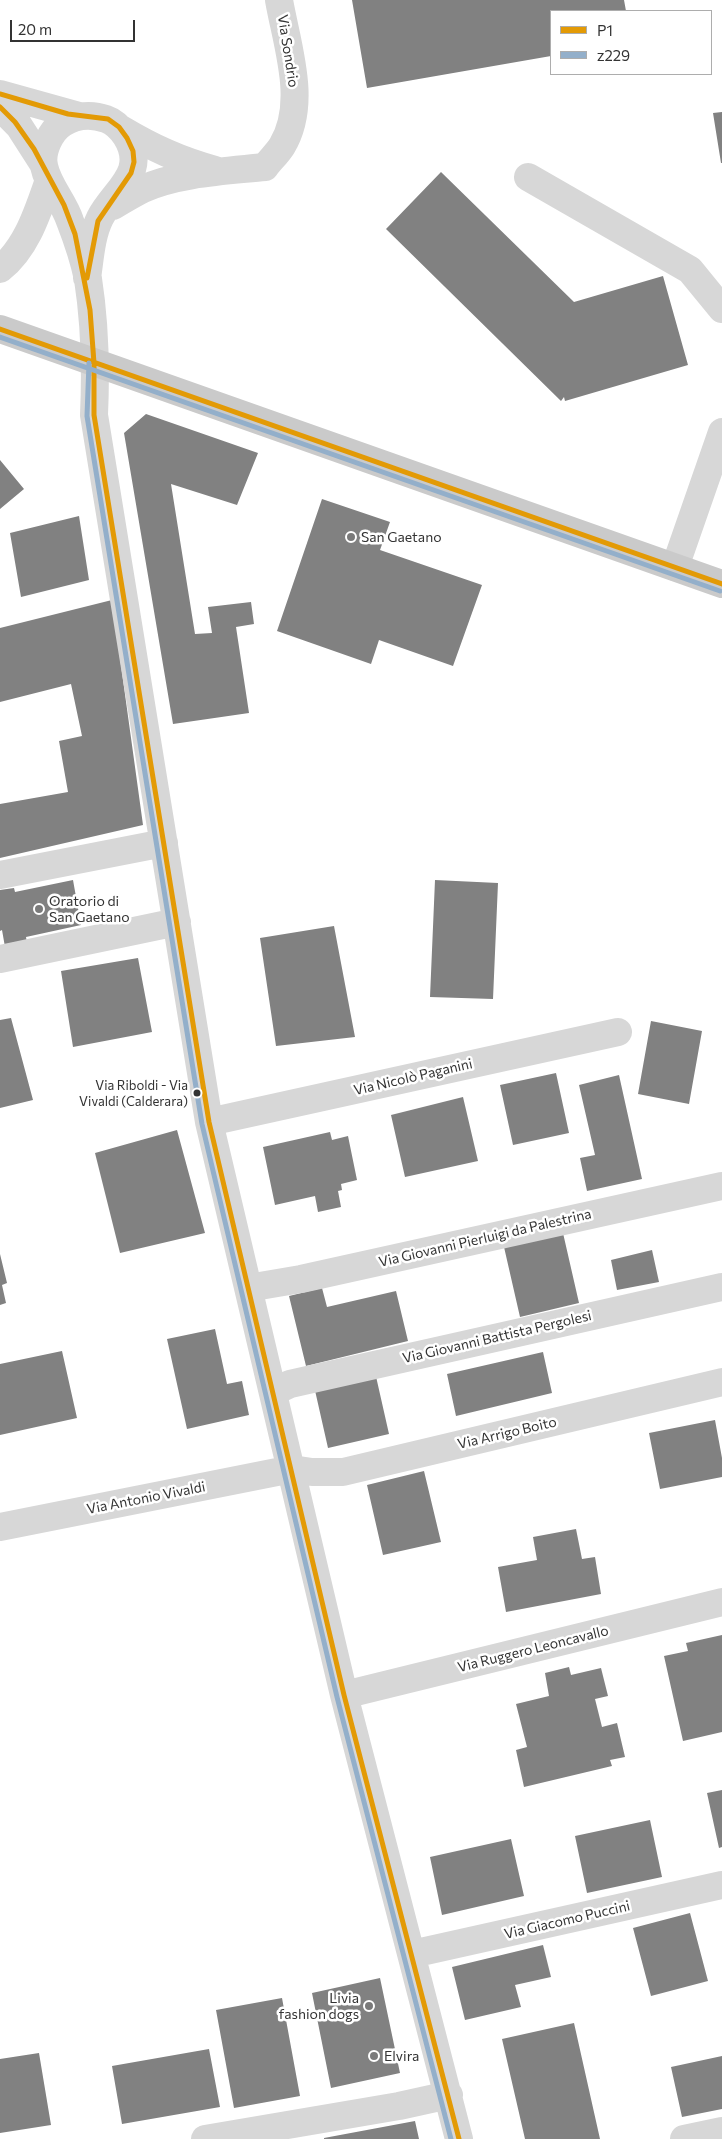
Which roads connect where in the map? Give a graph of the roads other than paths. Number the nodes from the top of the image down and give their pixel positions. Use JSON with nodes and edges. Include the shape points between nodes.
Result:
{"nodes":[{"id":1,"x":280,"y":0,"type":"edge"},
{"id":2,"x":0,"y":94,"type":"edge"},
{"id":3,"x":0,"y":107,"type":"edge"},
{"id":4,"x":78,"y":116,"type":"junction"},
{"id":5,"x":121,"y":129,"type":"junction"},
{"id":6,"x":219,"y":171,"type":"junction"},
{"id":7,"x":46,"y":173,"type":"junction"},
{"id":8,"x":528,"y":177,"type":"dead end"},
{"id":9,"x":105,"y":210,"type":"junction"},
{"id":10,"x":0,"y":268,"type":"edge"},
{"id":11,"x":88,"y":278,"type":"junction"},
{"id":12,"x":722,"y":309,"type":"edge"},
{"id":13,"x":0,"y":329,"type":"edge"},
{"id":14,"x":96,"y":363,"type":"junction"},
{"id":15,"x":722,"y":432,"type":"edge"},
{"id":16,"x":675,"y":567,"type":"junction"},
{"id":17,"x":722,"y":584,"type":"edge"},
{"id":18,"x":164,"y":843,"type":"junction"},
{"id":19,"x":0,"y":875,"type":"edge"},
{"id":20,"x":177,"y":922,"type":"junction"},
{"id":21,"x":0,"y":959,"type":"edge"},
{"id":22,"x":618,"y":1032,"type":"dead end"},
{"id":23,"x":209,"y":1122,"type":"junction"},
{"id":24,"x":722,"y":1186,"type":"edge"},
{"id":25,"x":722,"y":1286,"type":"edge"},
{"id":26,"x":248,"y":1288,"type":"junction"},
{"id":27,"x":722,"y":1382,"type":"edge"},
{"id":28,"x":273,"y":1392,"type":"junction"},
{"id":29,"x":302,"y":1470,"type":"junction"},
{"id":30,"x":0,"y":1527,"type":"edge"},
{"id":31,"x":722,"y":1602,"type":"edge"},
{"id":32,"x":344,"y":1695,"type":"junction"},
{"id":33,"x":722,"y":1885,"type":"edge"},
{"id":34,"x":422,"y":1952,"type":"junction"},
{"id":35,"x":449,"y":2094,"type":"junction"},
{"id":36,"x":722,"y":2131,"type":"edge"},
{"id":37,"x":205,"y":2139,"type":"edge"},
{"id":38,"x":459,"y":2139,"type":"edge"},
{"id":39,"x":684,"y":2139,"type":"edge"}],
"edges":[{"from":1,"to":6,"type":"street","name":"Via Sondrio","via":[[295,90],[292,122],[282,146],[265,167]]},
{"from":2,"to":4,"type":"street","name":"Via Sondrio"},
{"from":3,"to":7,"type":"street","via":[[18,126]]},
{"from":4,"to":5,"type":"street","name":"Via Sondrio","via":[[94,115]]},
{"from":4,"to":7,"type":"street","via":[[62,124],[51,135],[45,150]]},
{"from":5,"to":6,"type":"street","name":"Via Sondrio","via":[[178,160]]},
{"from":5,"to":9,"type":"street","via":[[134,159],[124,188]]},
{"from":6,"to":9,"type":"street","name":"Via Sondrio","via":[[145,188]]},
{"from":7,"to":10,"type":"street","via":[[36,216],[25,238]]},
{"from":7,"to":11,"type":"street","via":[[65,206]]},
{"from":8,"to":12,"type":"street","via":[[690,270]]},
{"from":9,"to":11,"type":"street","via":[[93,240]]},
{"from":11,"to":14,"type":"street"},
{"from":13,"to":14,"type":"main road"},
{"from":14,"to":16,"type":"main road"},
{"from":14,"to":18,"type":"street","via":[[94,415]]},
{"from":15,"to":16,"type":"street"},
{"from":16,"to":17,"type":"main road"},
{"from":18,"to":19,"type":"street"},
{"from":18,"to":20,"type":"street"},
{"from":20,"to":21,"type":"street"},
{"from":20,"to":23,"type":"street"},
{"from":22,"to":23,"type":"street","name":"Via Nicolò Paganini"},
{"from":23,"to":26,"type":"street"},
{"from":24,"to":26,"type":"street","name":"Via Giovanni Pierluigi da Palestrina"},
{"from":25,"to":28,"type":"street","name":"Via Giovanni Battista Pergolesi","via":[[290,1384]]},
{"from":26,"to":28,"type":"street"},
{"from":27,"to":29,"type":"street","name":"Via Arrigo Boito","via":[[342,1472]]},
{"from":28,"to":29,"type":"street"},
{"from":29,"to":30,"type":"street","name":"Via Antonio Vivaldi"},
{"from":29,"to":32,"type":"street"},
{"from":31,"to":32,"type":"street","name":"Via Ruggero Leoncavallo"},
{"from":32,"to":34,"type":"street"},
{"from":33,"to":34,"type":"street","name":"Via Giacomo Puccini"},
{"from":34,"to":35,"type":"street"},
{"from":35,"to":37,"type":"street","via":[[399,2106]]},
{"from":35,"to":38,"type":"street"},
{"from":36,"to":39,"type":"street"}]}
